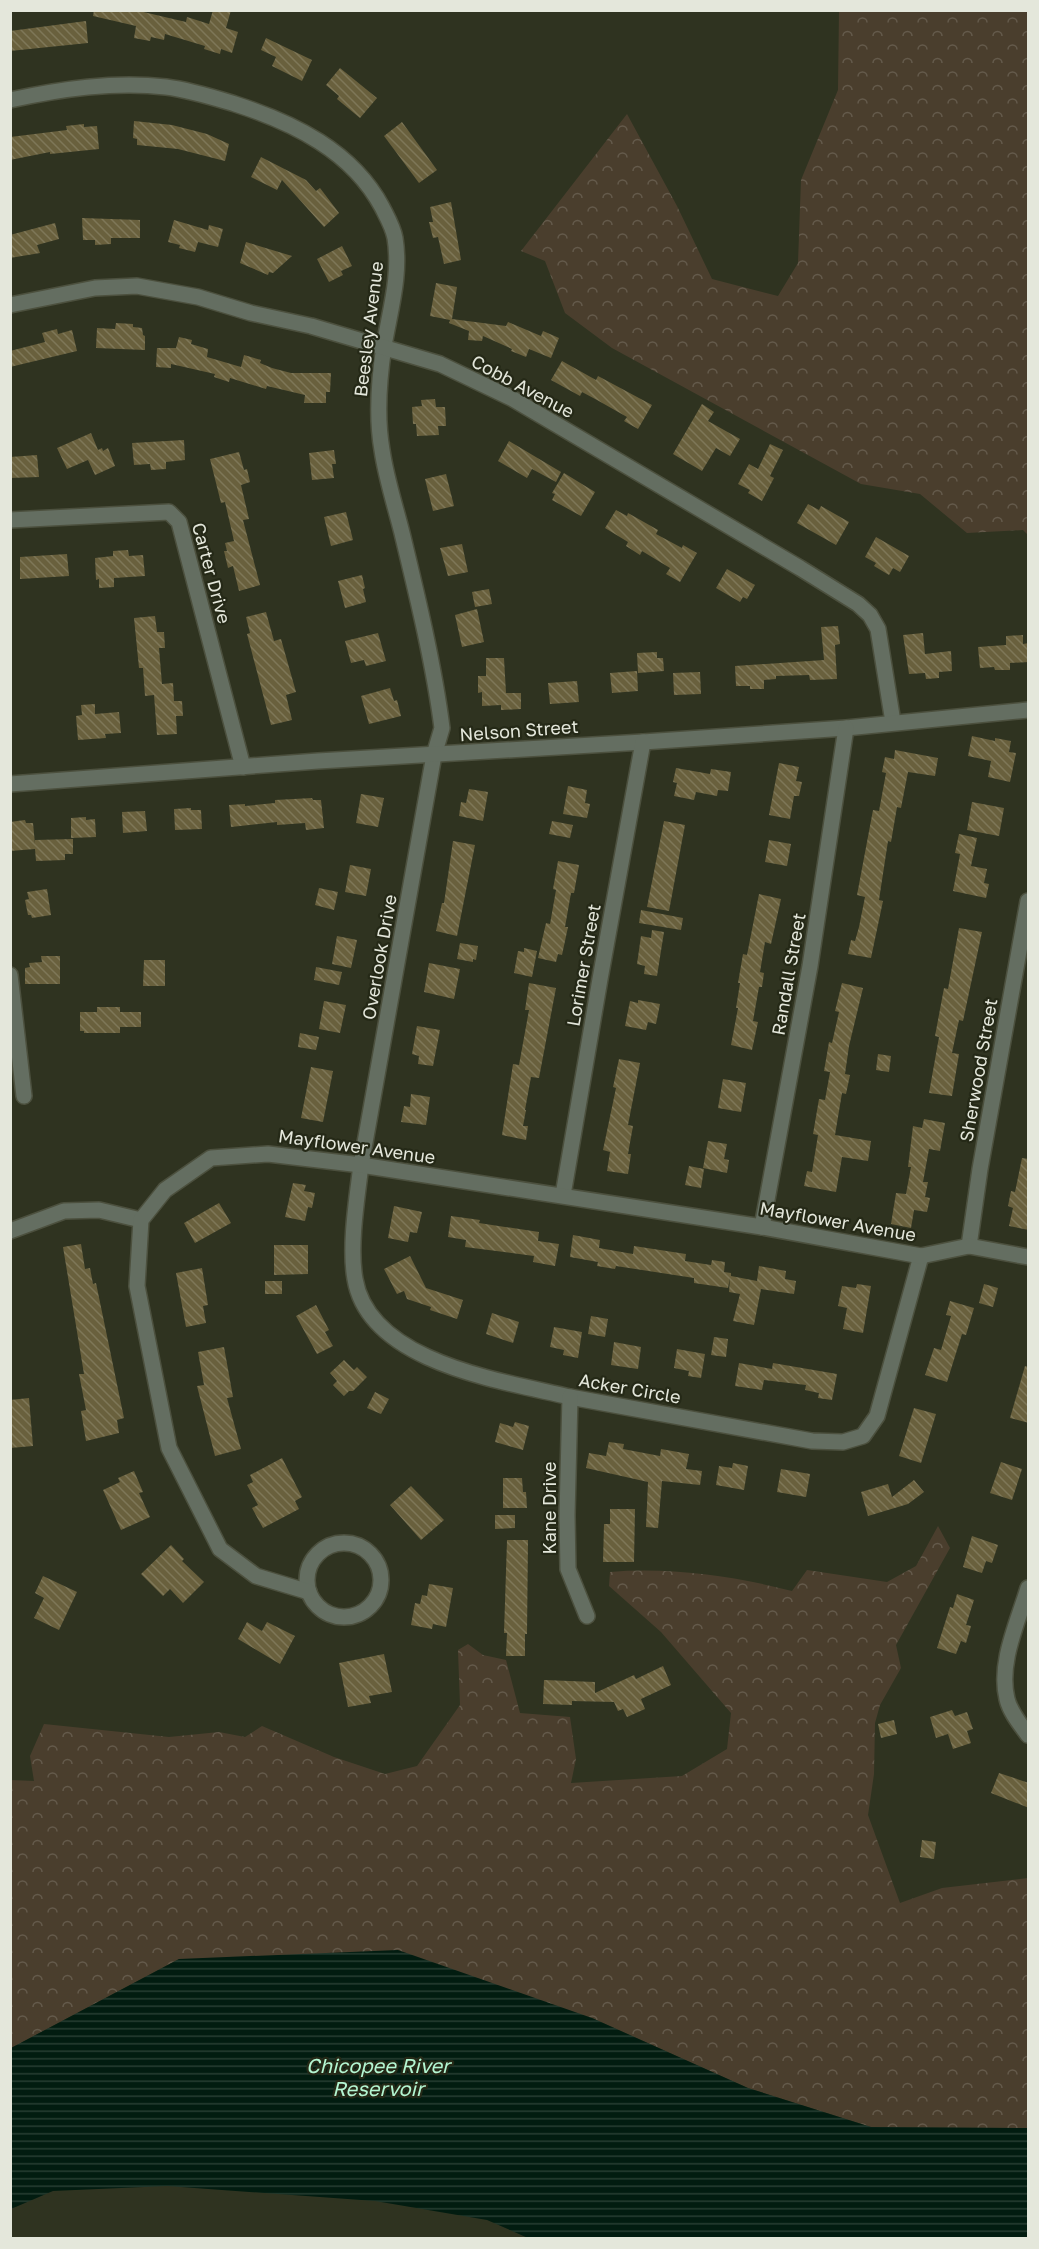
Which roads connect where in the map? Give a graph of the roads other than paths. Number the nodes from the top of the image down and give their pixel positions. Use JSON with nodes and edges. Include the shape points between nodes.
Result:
{"nodes":[{"id":1,"x":10,"y":100,"type":"edge"},
{"id":2,"x":10,"y":305,"type":"edge"},
{"id":3,"x":384,"y":348,"type":"junction"},
{"id":4,"x":10,"y":520,"type":"edge"},
{"id":5,"x":1029,"y":710,"type":"edge"},
{"id":6,"x":893,"y":722,"type":"junction"},
{"id":7,"x":846,"y":728,"type":"junction"},
{"id":8,"x":643,"y":742,"type":"junction"},
{"id":9,"x":434,"y":755,"type":"junction"},
{"id":10,"x":243,"y":767,"type":"junction"},
{"id":11,"x":10,"y":784,"type":"edge"},
{"id":12,"x":1029,"y":901,"type":"edge"},
{"id":13,"x":10,"y":975,"type":"edge"},
{"id":14,"x":24,"y":1096,"type":"dead end"},
{"id":15,"x":361,"y":1165,"type":"junction"},
{"id":16,"x":563,"y":1195,"type":"junction"},
{"id":17,"x":141,"y":1220,"type":"junction"},
{"id":18,"x":762,"y":1227,"type":"junction"},
{"id":19,"x":10,"y":1231,"type":"edge"},
{"id":20,"x":969,"y":1246,"type":"junction"},
{"id":21,"x":921,"y":1256,"type":"junction"},
{"id":22,"x":1029,"y":1257,"type":"edge"},
{"id":23,"x":570,"y":1397,"type":"junction"},
{"id":24,"x":1029,"y":1588,"type":"edge"},
{"id":25,"x":309,"y":1592,"type":"junction"},
{"id":26,"x":587,"y":1616,"type":"dead end"},
{"id":27,"x":1029,"y":1735,"type":"edge"}],
"edges":[{"from":1,"to":3,"type":"street","name":"Beesley Avenue","via":[[70,88],[166,87],[264,113],[326,145],[377,197],[395,236],[396,284]]},
{"from":2,"to":3,"type":"street","name":"Cobb Avenue","via":[[95,288],[136,286],[198,297]]},
{"from":3,"to":6,"type":"street","name":"Cobb Avenue","via":[[440,364],[513,399],[858,604],[879,629]]},
{"from":3,"to":9,"type":"street","name":"Beesley Avenue","via":[[378,404],[381,449],[440,712],[442,728]]},
{"from":4,"to":10,"type":"street","name":"Carter Drive","via":[[169,512],[179,522]]},
{"from":5,"to":6,"type":"street","name":"Nelson Street"},
{"from":6,"to":7,"type":"street","name":"Nelson Street"},
{"from":7,"to":8,"type":"street","name":"Nelson Street"},
{"from":7,"to":18,"type":"street","name":"Randall Street","via":[[810,966]]},
{"from":8,"to":9,"type":"street","name":"Nelson Street"},
{"from":8,"to":16,"type":"street","name":"Lorimer Street"},
{"from":9,"to":10,"type":"street","name":"Nelson Street"},
{"from":9,"to":15,"type":"street","name":"Overlook Drive"},
{"from":10,"to":11,"type":"street","name":"Nelson Street"},
{"from":12,"to":20,"type":"street","name":"Sherwood Street"},
{"from":13,"to":14,"type":"street"},
{"from":15,"to":16,"type":"street","name":"Mayflower Avenue"},
{"from":15,"to":17,"type":"street","name":"Mayflower Avenue","via":[[268,1154],[211,1158],[165,1190]]},
{"from":15,"to":23,"type":"street","name":"Acker Circle","via":[[355,1278],[377,1323],[426,1358]]},
{"from":16,"to":18,"type":"street","name":"Mayflower Avenue"},
{"from":17,"to":19,"type":"street","via":[[99,1210],[64,1211]]},
{"from":17,"to":25,"type":"street","via":[[136,1286],[169,1448],[220,1549],[256,1576]]},
{"from":18,"to":21,"type":"street","name":"Mayflower Avenue"},
{"from":20,"to":21,"type":"street","name":"Mayflower Avenue"},
{"from":20,"to":22,"type":"street","name":"Mayflower Avenue"},
{"from":21,"to":23,"type":"street","name":"Acker Circle","via":[[884,1396],[877,1416],[862,1436],[843,1442],[812,1441]]},
{"from":23,"to":26,"type":"street","name":"Kane Drive","via":[[568,1569]]},
{"from":24,"to":27,"type":"street","via":[[1005,1680],[1007,1700]]},
{"from":25,"to":25,"type":"street","via":[[309,1568],[322,1549],[345,1543],[363,1548],[376,1561],[381,1585],[369,1607],[358,1614],[334,1615],[323,1610]]}]}
